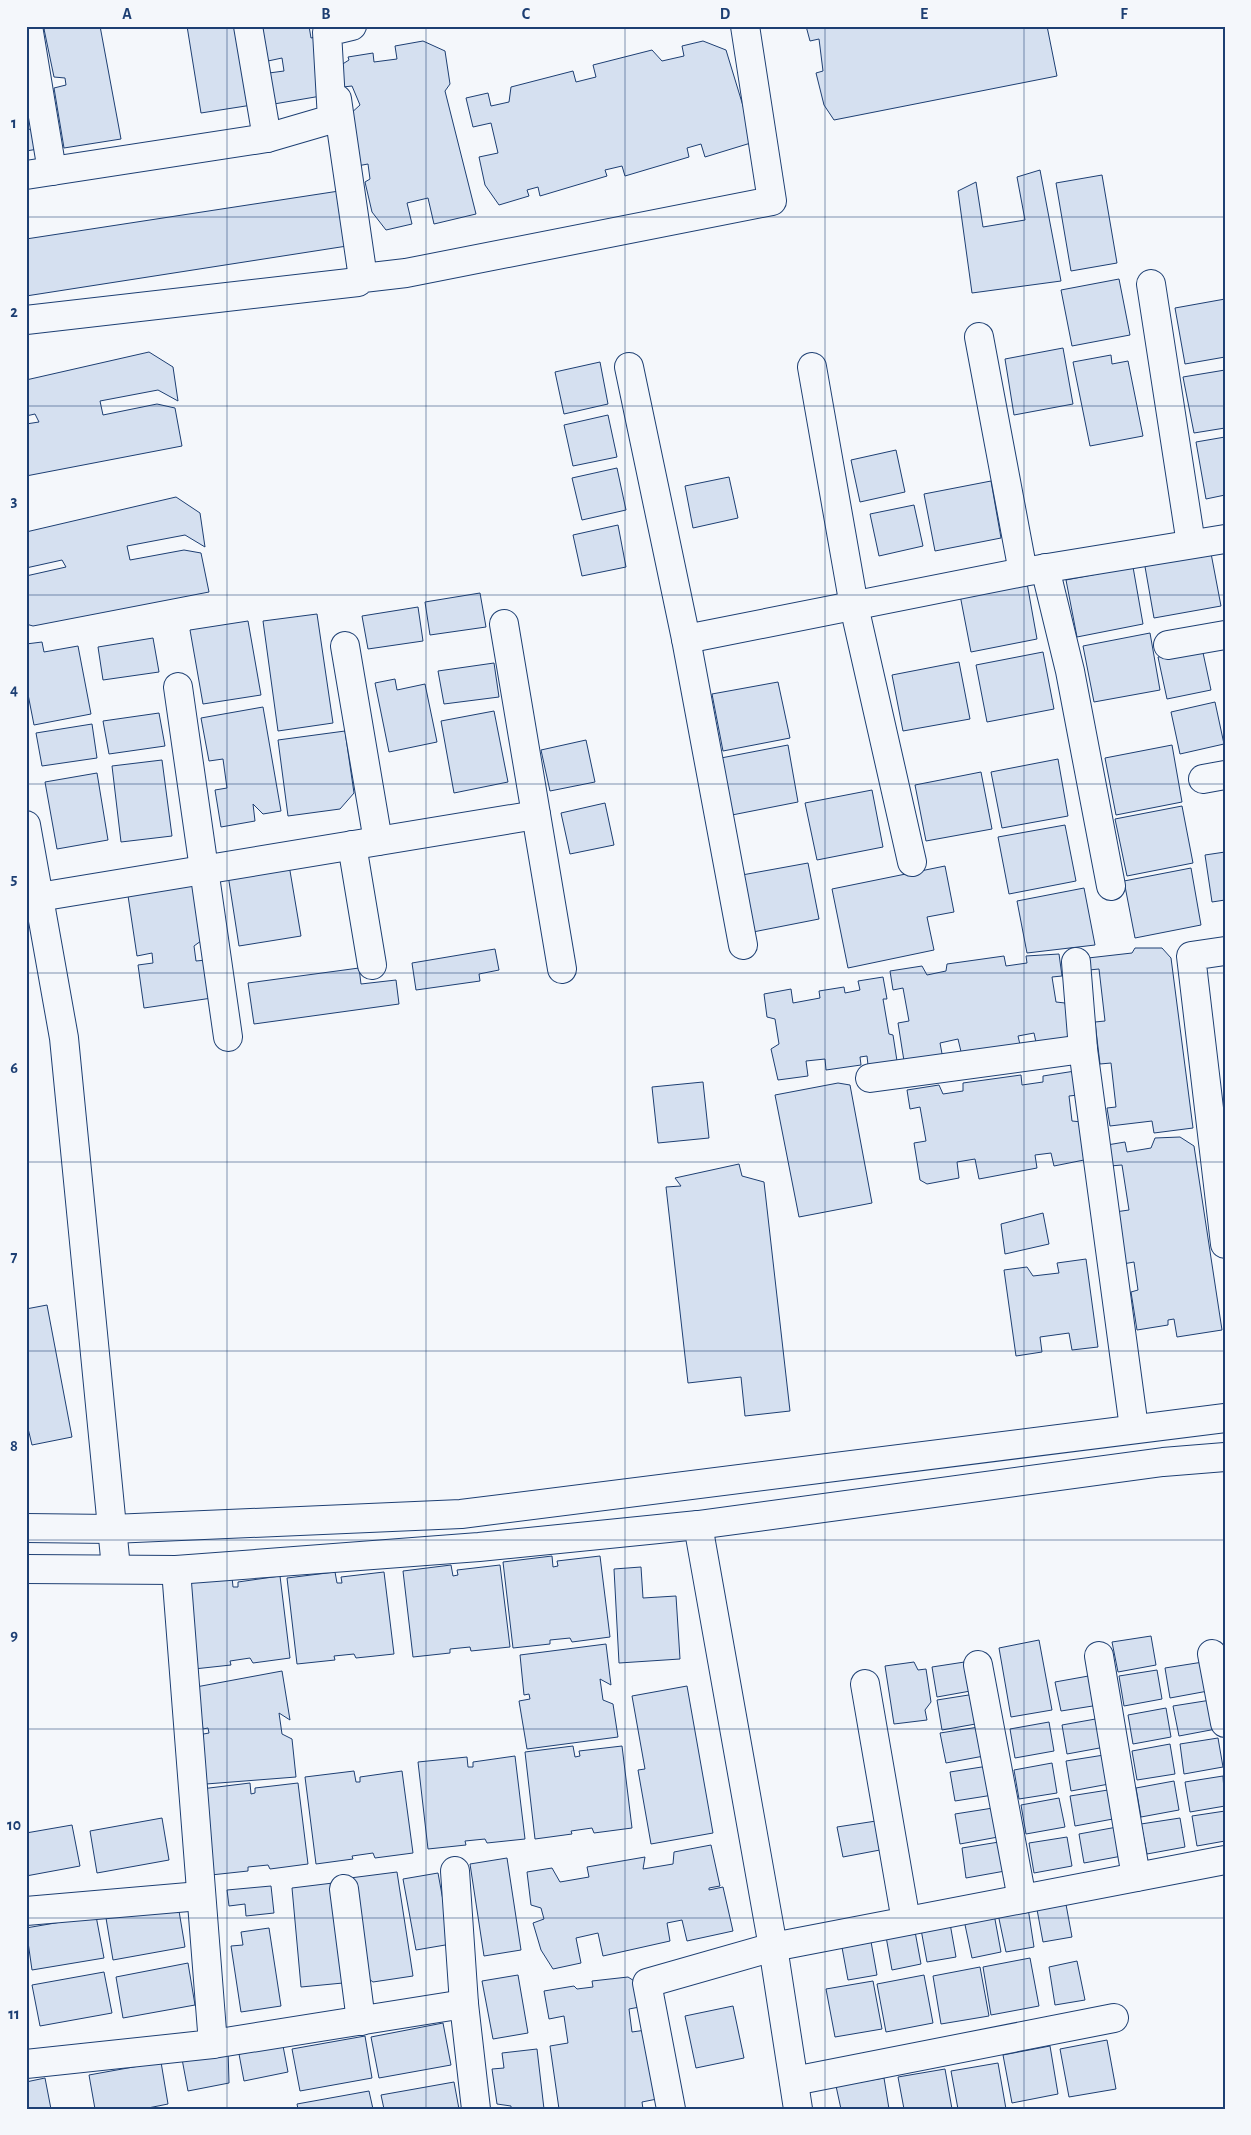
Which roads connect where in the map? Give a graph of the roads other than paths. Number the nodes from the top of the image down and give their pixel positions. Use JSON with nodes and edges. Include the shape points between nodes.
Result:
{"nodes":[{"id":1,"x":28,"y":26,"type":"edge"},
{"id":2,"x":248,"y":26,"type":"edge"},
{"id":3,"x":745,"y":26,"type":"edge"},
{"id":4,"x":340,"y":29,"type":"edge"},
{"id":5,"x":267,"y":138,"type":"junction"},
{"id":6,"x":39,"y":173,"type":"edge"},
{"id":7,"x":363,"y":278,"type":"junction"},
{"id":8,"x":1151,"y":284,"type":"dead end"},
{"id":9,"x":26,"y":320,"type":"edge"},
{"id":10,"x":979,"y":337,"type":"dead end"},
{"id":11,"x":629,"y":367,"type":"dead end"},
{"id":12,"x":812,"y":367,"type":"dead end"},
{"id":13,"x":1225,"y":539,"type":"edge"},
{"id":14,"x":1191,"y":544,"type":"junction"},
{"id":15,"x":1034,"y":570,"type":"junction"},
{"id":16,"x":854,"y":606,"type":"junction"},
{"id":17,"x":504,"y":624,"type":"dead end"},
{"id":18,"x":1225,"y":634,"type":"edge"},
{"id":19,"x":686,"y":639,"type":"junction"},
{"id":20,"x":1168,"y":645,"type":"dead end"},
{"id":21,"x":345,"y":646,"type":"dead end"},
{"id":22,"x":178,"y":687,"type":"dead end"},
{"id":23,"x":536,"y":815,"type":"junction"},
{"id":24,"x":26,"y":825,"type":"edge"},
{"id":25,"x":378,"y":840,"type":"junction"},
{"id":26,"x":352,"y":845,"type":"junction"},
{"id":27,"x":912,"y":862,"type":"dead end"},
{"id":28,"x":203,"y":870,"type":"junction"},
{"id":29,"x":1111,"y":886,"type":"dead end"},
{"id":30,"x":39,"y":896,"type":"junction"},
{"id":31,"x":743,"y":945,"type":"dead end"},
{"id":32,"x":1225,"y":951,"type":"edge"},
{"id":33,"x":1076,"y":962,"type":"dead end"},
{"id":34,"x":372,"y":965,"type":"dead end"},
{"id":35,"x":562,"y":969,"type":"dead end"},
{"id":36,"x":228,"y":1037,"type":"dead end"},
{"id":37,"x":1083,"y":1049,"type":"junction"},
{"id":38,"x":870,"y":1078,"type":"dead end"},
{"id":39,"x":1225,"y":1244,"type":"edge"},
{"id":40,"x":1225,"y":1418,"type":"edge"},
{"id":41,"x":1134,"y":1428,"type":"junction"},
{"id":42,"x":1225,"y":1456,"type":"edge"},
{"id":43,"x":698,"y":1525,"type":"junction"},
{"id":44,"x":26,"y":1528,"type":"edge"},
{"id":45,"x":112,"y":1529,"type":"junction"},
{"id":46,"x":116,"y":1568,"type":"junction"},
{"id":47,"x":26,"y":1569,"type":"edge"},
{"id":48,"x":176,"y":1570,"type":"junction"},
{"id":49,"x":1212,"y":1654,"type":"dead end"},
{"id":50,"x":1098,"y":1656,"type":"dead end"},
{"id":51,"x":978,"y":1665,"type":"dead end"},
{"id":52,"x":865,"y":1684,"type":"dead end"},
{"id":53,"x":1225,"y":1724,"type":"edge"},
{"id":54,"x":1225,"y":1860,"type":"edge"},
{"id":55,"x":455,"y":1870,"type":"dead end"},
{"id":56,"x":1136,"y":1877,"type":"junction"},
{"id":57,"x":344,"y":1889,"type":"dead end"},
{"id":58,"x":200,"y":1896,"type":"junction"},
{"id":59,"x":1022,"y":1899,"type":"junction"},
{"id":60,"x":26,"y":1911,"type":"edge"},
{"id":61,"x":906,"y":1921,"type":"junction"},
{"id":62,"x":773,"y":1947,"type":"junction"},
{"id":63,"x":464,"y":2004,"type":"junction"},
{"id":64,"x":1114,"y":2018,"type":"dead end"},
{"id":65,"x":361,"y":2021,"type":"junction"},
{"id":66,"x":213,"y":2044,"type":"junction"},
{"id":67,"x":26,"y":2064,"type":"edge"},
{"id":68,"x":794,"y":2081,"type":"junction"},
{"id":69,"x":476,"y":2109,"type":"edge"},
{"id":70,"x":670,"y":2109,"type":"edge"},
{"id":71,"x":798,"y":2109,"type":"edge"}],
"edges":[{"from":1,"to":6,"type":"street"},
{"from":2,"to":5,"type":"street"},
{"from":3,"to":7,"type":"street","via":[[772,201],[406,273]]},
{"from":4,"to":5,"type":"street","via":[[332,119]]},
{"from":4,"to":7,"type":"street"},
{"from":5,"to":6,"type":"street"},
{"from":7,"to":9,"type":"street","via":[[358,282]]},
{"from":8,"to":14,"type":"street"},
{"from":10,"to":15,"type":"street"},
{"from":11,"to":19,"type":"street"},
{"from":12,"to":16,"type":"street"},
{"from":13,"to":14,"type":"street"},
{"from":14,"to":15,"type":"street"},
{"from":15,"to":16,"type":"street"},
{"from":15,"to":29,"type":"street","via":[[1070,671]]},
{"from":16,"to":19,"type":"street"},
{"from":16,"to":27,"type":"street"},
{"from":17,"to":23,"type":"street"},
{"from":18,"to":20,"type":"street"},
{"from":19,"to":31,"type":"street"},
{"from":21,"to":25,"type":"street"},
{"from":22,"to":28,"type":"street"},
{"from":23,"to":25,"type":"street"},
{"from":23,"to":35,"type":"street"},
{"from":24,"to":30,"type":"street"},
{"from":25,"to":26,"type":"street"},
{"from":26,"to":28,"type":"street"},
{"from":26,"to":34,"type":"street"},
{"from":28,"to":30,"type":"street"},
{"from":28,"to":36,"type":"street"},
{"from":30,"to":45,"type":"street","via":[[64,1038]]},
{"from":32,"to":39,"type":"street","via":[[1191,956]]},
{"from":33,"to":37,"type":"street"},
{"from":37,"to":38,"type":"street"},
{"from":37,"to":41,"type":"street"},
{"from":40,"to":41,"type":"street"},
{"from":41,"to":45,"type":"street","via":[[461,1514]]},
{"from":42,"to":43,"type":"street"},
{"from":43,"to":48,"type":"street","via":[[479,1547]]},
{"from":43,"to":62,"type":"street"},
{"from":44,"to":45,"type":"street"},
{"from":45,"to":46,"type":"street"},
{"from":46,"to":47,"type":"street"},
{"from":46,"to":48,"type":"street"},
{"from":48,"to":58,"type":"street"},
{"from":49,"to":53,"type":"street"},
{"from":50,"to":56,"type":"street"},
{"from":51,"to":59,"type":"street"},
{"from":52,"to":61,"type":"street"},
{"from":54,"to":56,"type":"street"},
{"from":55,"to":63,"type":"street"},
{"from":56,"to":59,"type":"street"},
{"from":57,"to":65,"type":"street"},
{"from":58,"to":60,"type":"street"},
{"from":58,"to":66,"type":"street"},
{"from":59,"to":61,"type":"street"},
{"from":61,"to":62,"type":"street"},
{"from":62,"to":68,"type":"street"},
{"from":62,"to":70,"type":"street","via":[[647,1983]]},
{"from":63,"to":65,"type":"street"},
{"from":63,"to":69,"type":"street"},
{"from":64,"to":68,"type":"street"},
{"from":65,"to":66,"type":"street"},
{"from":66,"to":67,"type":"street"},
{"from":68,"to":71,"type":"street"}]}
